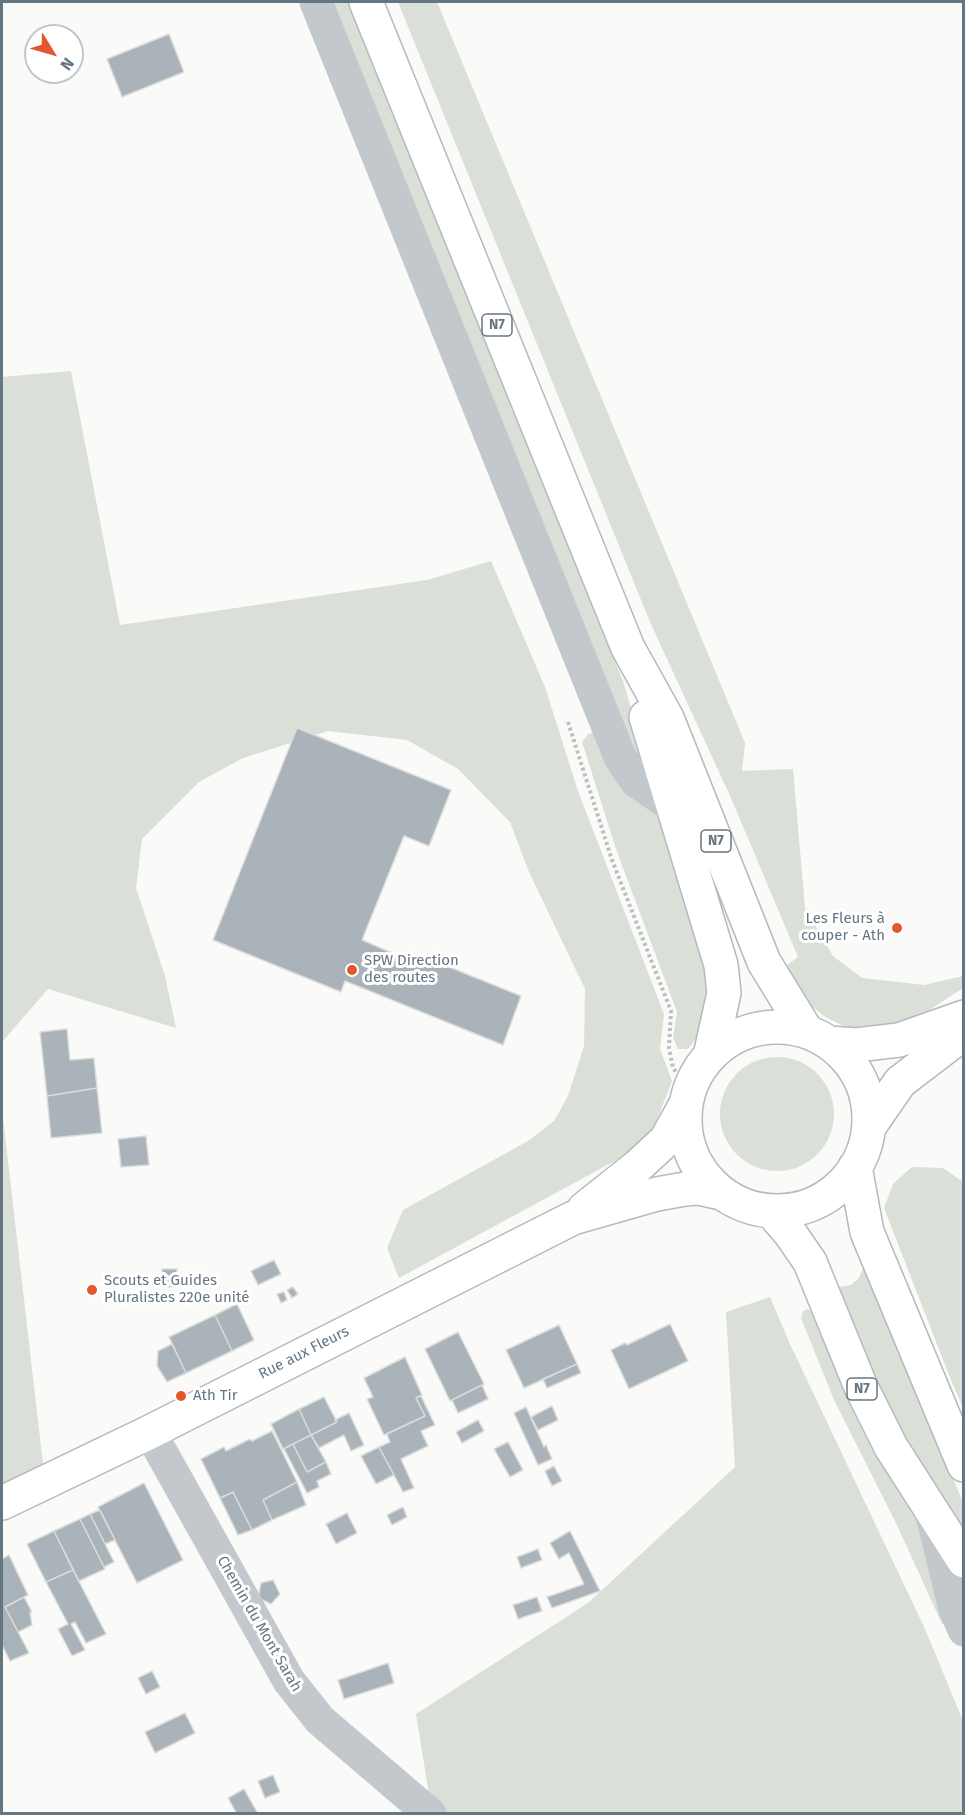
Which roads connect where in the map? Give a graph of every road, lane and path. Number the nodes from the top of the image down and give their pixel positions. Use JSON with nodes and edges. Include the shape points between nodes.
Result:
{"nodes":[{"id":1,"x":316,"y":2,"type":"edge"},
{"id":2,"x":366,"y":2,"type":"edge"},
{"id":3,"x":628,"y":648,"type":"junction"},
{"id":4,"x":566,"y":716,"type":"dead end"},
{"id":5,"x":672,"y":806,"type":"junction"},
{"id":6,"x":963,"y":1017,"type":"edge"},
{"id":7,"x":963,"y":1033,"type":"edge"},
{"id":8,"x":818,"y":1038,"type":"junction"},
{"id":9,"x":710,"y":1056,"type":"junction"},
{"id":10,"x":688,"y":1097,"type":"junction"},
{"id":11,"x":868,"y":1127,"type":"junction"},
{"id":12,"x":855,"y":1167,"type":"junction"},
{"id":13,"x":721,"y":1192,"type":"junction"},
{"id":14,"x":771,"y":1211,"type":"junction"},
{"id":15,"x":573,"y":1218,"type":"junction"},
{"id":16,"x":150,"y":1432,"type":"junction"},
{"id":17,"x":963,"y":1465,"type":"edge"},
{"id":18,"x":2,"y":1503,"type":"edge"},
{"id":19,"x":930,"y":1507,"type":"junction"},
{"id":20,"x":963,"y":1561,"type":"edge"},
{"id":21,"x":963,"y":1630,"type":"edge"},
{"id":22,"x":430,"y":1814,"type":"edge"}],
"edges":[{"from":1,"to":5,"type":"street","via":[[621,757],[636,781]]},
{"from":2,"to":3,"type":"main road","number":"N7"},
{"from":3,"to":5,"type":"main road","number":"N7"},
{"from":3,"to":8,"type":"main road","number":"N7","via":[[667,718],[764,962]]},
{"from":4,"to":10,"type":"path","via":[[612,860],[671,1011],[669,1048],[673,1068]]},
{"from":5,"to":9,"type":"main road","number":"N7","via":[[721,964],[724,993]]},
{"from":6,"to":8,"type":"main road","via":[[899,1040],[856,1045]]},
{"from":7,"to":11,"type":"main road","via":[[900,1082]]},
{"from":8,"to":9,"type":"main road","via":[[781,1027],[755,1030],[731,1040]]},
{"from":8,"to":11,"type":"main road","via":[[847,1060],[860,1080],[868,1103]]},
{"from":9,"to":10,"type":"main road","via":[[698,1072]]},
{"from":10,"to":13,"type":"main road","via":[[688,1144],[695,1162]]},
{"from":10,"to":15,"type":"main road","name":"Rue aux Fleurs","via":[[666,1140]]},
{"from":11,"to":12,"type":"main road"},
{"from":12,"to":14,"type":"main road","via":[[840,1186],[820,1201],[796,1209]]},
{"from":12,"to":17,"type":"main road","via":[[867,1232]]},
{"from":13,"to":14,"type":"main road","via":[[736,1202]]},
{"from":13,"to":15,"type":"main road","name":"Rue aux Fleurs","via":[[698,1188],[657,1194]]},
{"from":14,"to":19,"type":"main road","number":"N7","via":[[810,1262],[861,1387],[891,1447]]},
{"from":15,"to":16,"type":"main road","name":"Rue aux Fleurs"},
{"from":16,"to":18,"type":"main road","name":"Rue aux Fleurs"},
{"from":16,"to":22,"type":"street","name":"Chemin du Mont Sarah","via":[[289,1681],[320,1720]]},
{"from":19,"to":20,"type":"main road","number":"N7"},
{"from":19,"to":21,"type":"street"}]}
